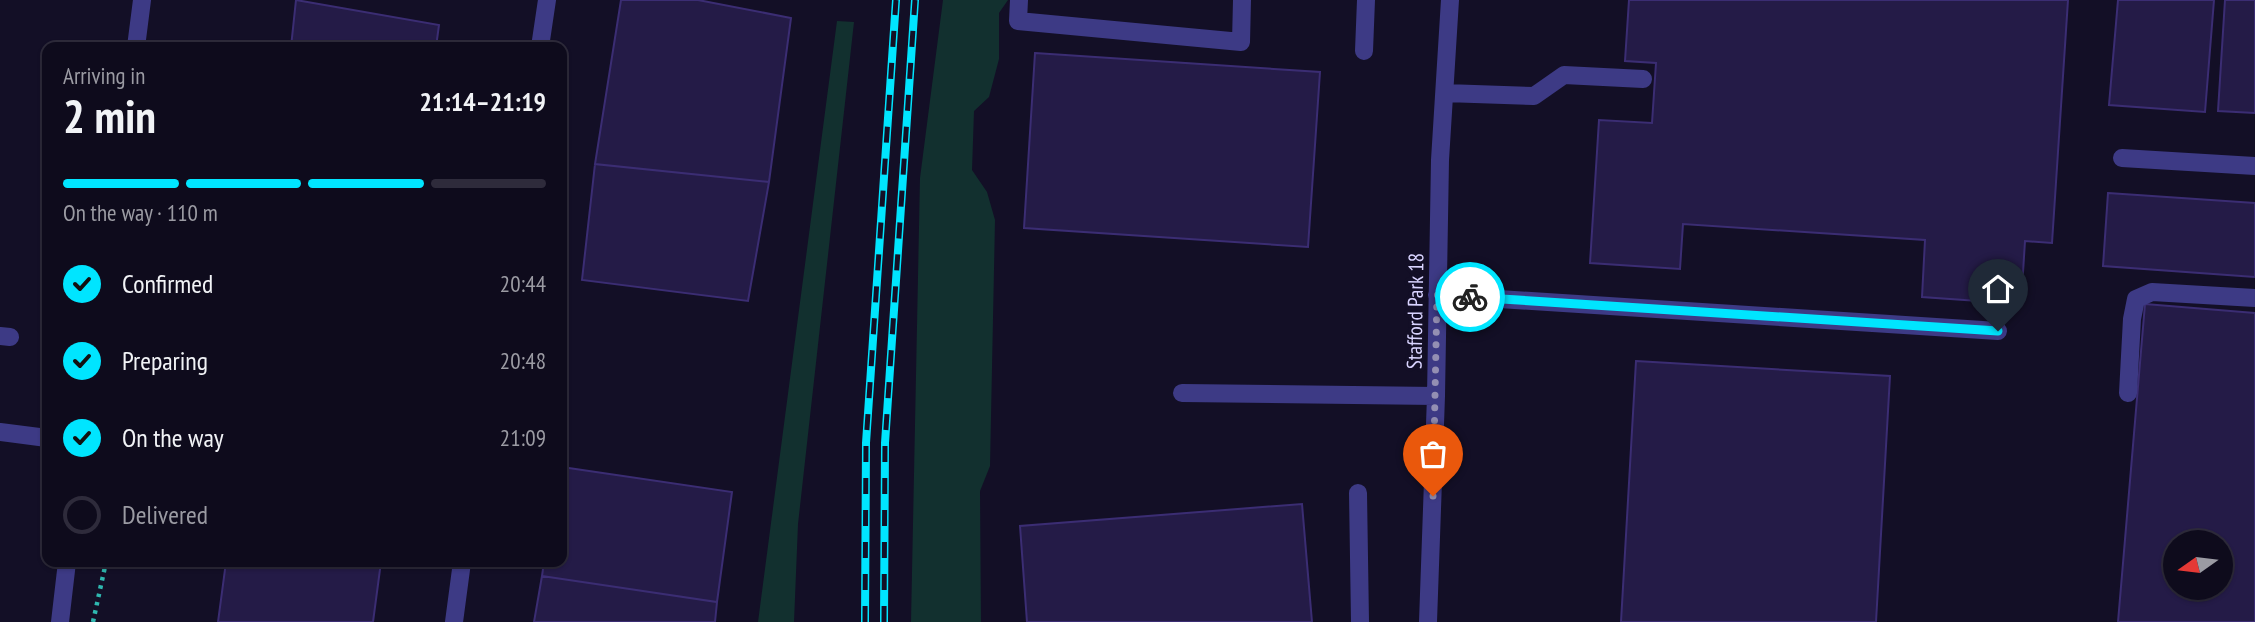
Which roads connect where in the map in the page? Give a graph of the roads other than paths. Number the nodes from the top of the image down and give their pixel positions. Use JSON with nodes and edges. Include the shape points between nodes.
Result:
{"nodes":[{"id":1,"x":142,"y":0,"type":"edge"},
{"id":2,"x":547,"y":0,"type":"edge"},
{"id":3,"x":1019,"y":0,"type":"edge"},
{"id":4,"x":1242,"y":0,"type":"edge"},
{"id":5,"x":1366,"y":0,"type":"edge"},
{"id":6,"x":1450,"y":0,"type":"edge"},
{"id":7,"x":137,"y":42,"type":"edge"},
{"id":8,"x":541,"y":42,"type":"edge"},
{"id":9,"x":1364,"y":51,"type":"dead end"},
{"id":10,"x":1643,"y":79,"type":"dead end"},
{"id":11,"x":1445,"y":93,"type":"junction"},
{"id":12,"x":2122,"y":158,"type":"dead end"},
{"id":13,"x":2255,"y":166,"type":"edge"},
{"id":14,"x":1437,"y":295,"type":"junction"},
{"id":15,"x":2255,"y":298,"type":"edge"},
{"id":16,"x":1998,"y":331,"type":"dead end"},
{"id":17,"x":1182,"y":393,"type":"dead end"},
{"id":18,"x":2128,"y":393,"type":"dead end"},
{"id":19,"x":1436,"y":396,"type":"junction"},
{"id":20,"x":0,"y":432,"type":"edge"},
{"id":21,"x":42,"y":437,"type":"edge"},
{"id":22,"x":1357,"y":493,"type":"dead end"},
{"id":23,"x":66,"y":567,"type":"edge"},
{"id":24,"x":461,"y":567,"type":"edge"},
{"id":25,"x":60,"y":622,"type":"edge"},
{"id":26,"x":454,"y":622,"type":"edge"},
{"id":27,"x":1360,"y":622,"type":"edge"},
{"id":28,"x":1428,"y":622,"type":"edge"}],
"edges":[{"from":1,"to":7,"type":"street"},
{"from":2,"to":8,"type":"street"},
{"from":3,"to":4,"type":"street","via":[[1018,22],[1241,42]]},
{"from":5,"to":9,"type":"street"},
{"from":6,"to":11,"type":"street","name":"Stafford Park 18"},
{"from":10,"to":11,"type":"street","via":[[1564,75],[1534,96]]},
{"from":11,"to":14,"type":"street","name":"Stafford Park 18"},
{"from":12,"to":13,"type":"street"},
{"from":14,"to":16,"type":"street"},
{"from":14,"to":19,"type":"street","name":"Stafford Park 18"},
{"from":15,"to":18,"type":"street","via":[[2152,292],[2136,299]]},
{"from":17,"to":19,"type":"street"},
{"from":19,"to":28,"type":"street","name":"Stafford Park 18"},
{"from":20,"to":21,"type":"street"},
{"from":22,"to":27,"type":"street"},
{"from":23,"to":25,"type":"street"},
{"from":24,"to":26,"type":"street"}]}
